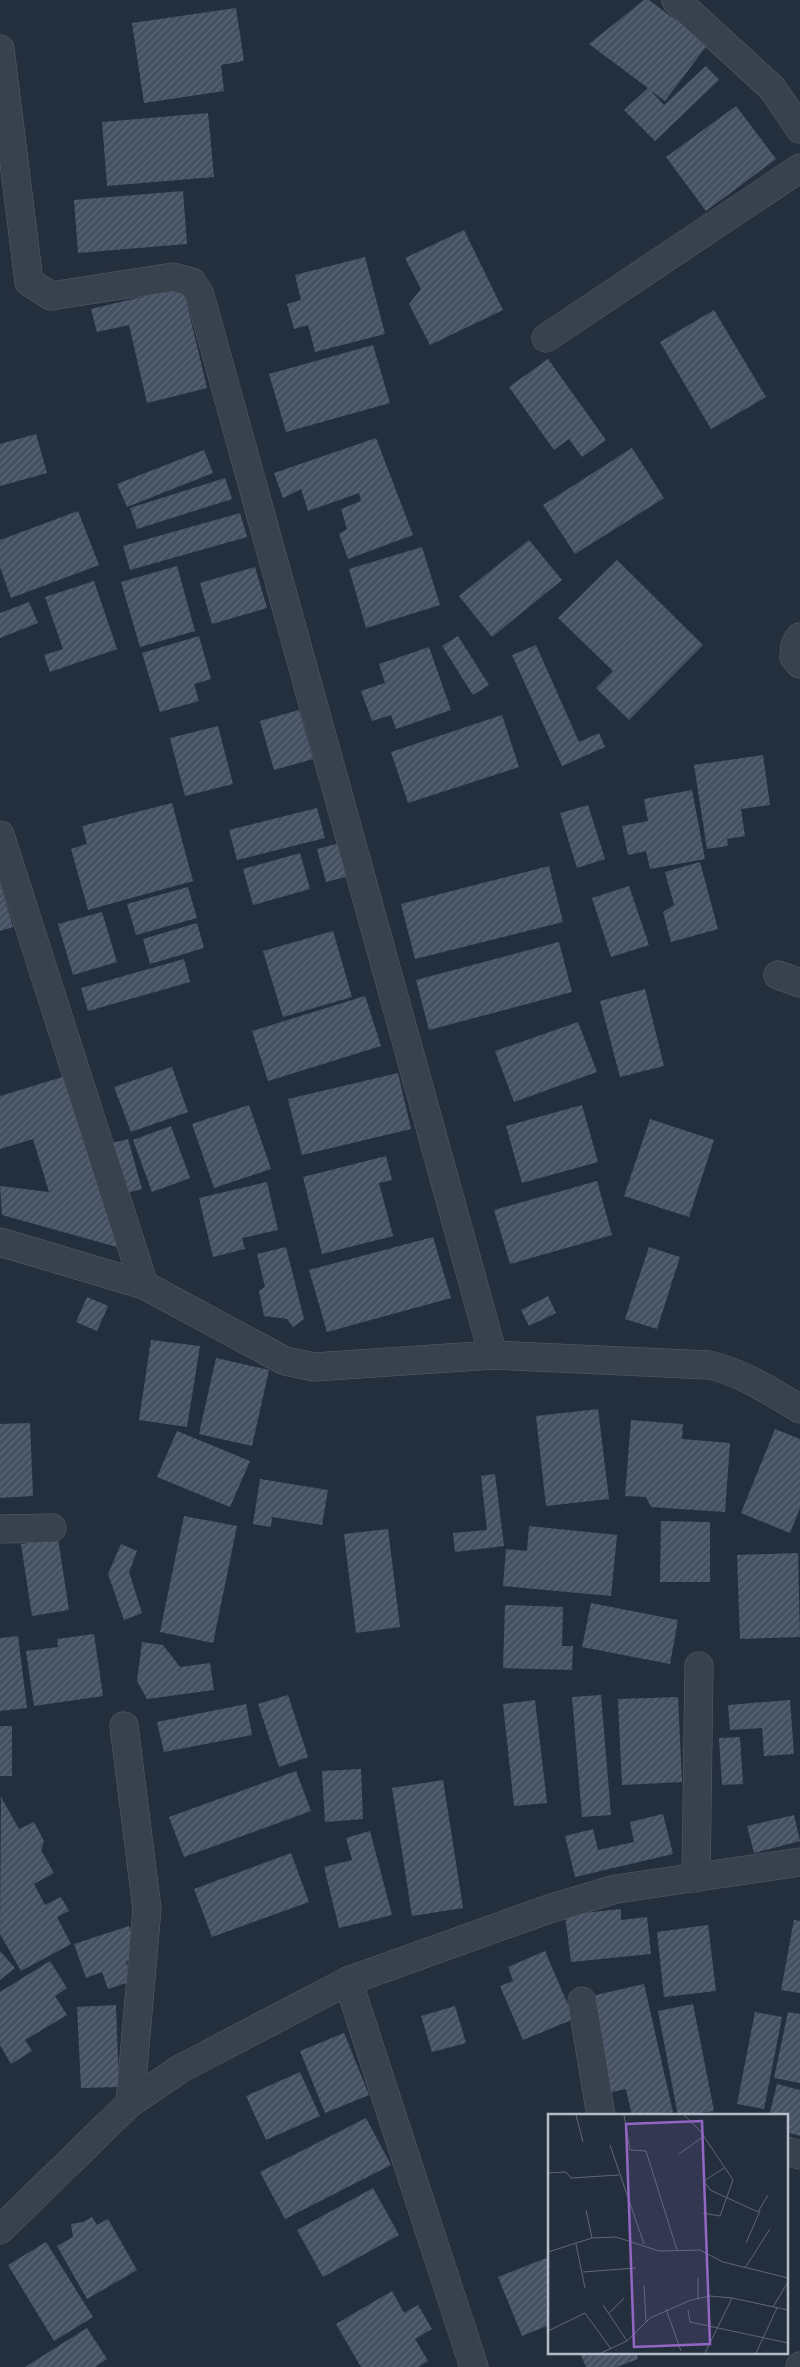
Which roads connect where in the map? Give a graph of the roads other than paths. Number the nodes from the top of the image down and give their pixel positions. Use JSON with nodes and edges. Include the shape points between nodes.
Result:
{"nodes":[{"id":1,"x":676,"y":0,"type":"edge"},
{"id":2,"x":0,"y":49,"type":"edge"},
{"id":3,"x":800,"y":129,"type":"edge"},
{"id":4,"x":800,"y":168,"type":"edge"},
{"id":5,"x":546,"y":338,"type":"dead end"},
{"id":6,"x":800,"y":637,"type":"edge"},
{"id":7,"x":800,"y":664,"type":"edge"},
{"id":8,"x":0,"y":835,"type":"edge"},
{"id":9,"x":0,"y":1242,"type":"edge"},
{"id":10,"x":144,"y":1285,"type":"junction"},
{"id":11,"x":493,"y":1355,"type":"junction"},
{"id":12,"x":800,"y":1409,"type":"edge"},
{"id":13,"x":52,"y":1528,"type":"dead end"},
{"id":14,"x":0,"y":1529,"type":"edge"},
{"id":15,"x":699,"y":1666,"type":"dead end"},
{"id":16,"x":124,"y":1726,"type":"dead end"},
{"id":17,"x":800,"y":1862,"type":"edge"},
{"id":18,"x":696,"y":1878,"type":"junction"},
{"id":19,"x":348,"y":1981,"type":"junction"},
{"id":20,"x":582,"y":2001,"type":"dead end"},
{"id":21,"x":130,"y":2103,"type":"junction"},
{"id":22,"x":601,"y":2114,"type":"edge"},
{"id":23,"x":788,"y":2151,"type":"edge"},
{"id":24,"x":800,"y":2155,"type":"edge"},
{"id":25,"x":0,"y":2230,"type":"edge"},
{"id":26,"x":474,"y":2367,"type":"edge"}],
"edges":[{"from":1,"to":3,"type":"street","via":[[772,88]]},
{"from":2,"to":11,"type":"street","via":[[29,282],[52,296],[173,277],[192,282],[200,295]]},
{"from":4,"to":5,"type":"street"},
{"from":6,"to":7,"type":"street","via":[[794,657]]},
{"from":8,"to":10,"type":"street"},
{"from":9,"to":10,"type":"street"},
{"from":10,"to":11,"type":"street","via":[[298,1365],[314,1367]]},
{"from":11,"to":12,"type":"street","via":[[709,1365],[729,1369],[754,1380]]},
{"from":13,"to":14,"type":"street"},
{"from":15,"to":18,"type":"street"},
{"from":16,"to":21,"type":"street","via":[[147,1909]]},
{"from":17,"to":18,"type":"street"},
{"from":18,"to":19,"type":"street","via":[[616,1890],[549,1909]]},
{"from":19,"to":21,"type":"street","via":[[180,2069]]},
{"from":19,"to":26,"type":"street"},
{"from":20,"to":22,"type":"street"},
{"from":21,"to":25,"type":"street"},
{"from":23,"to":24,"type":"street"}]}
